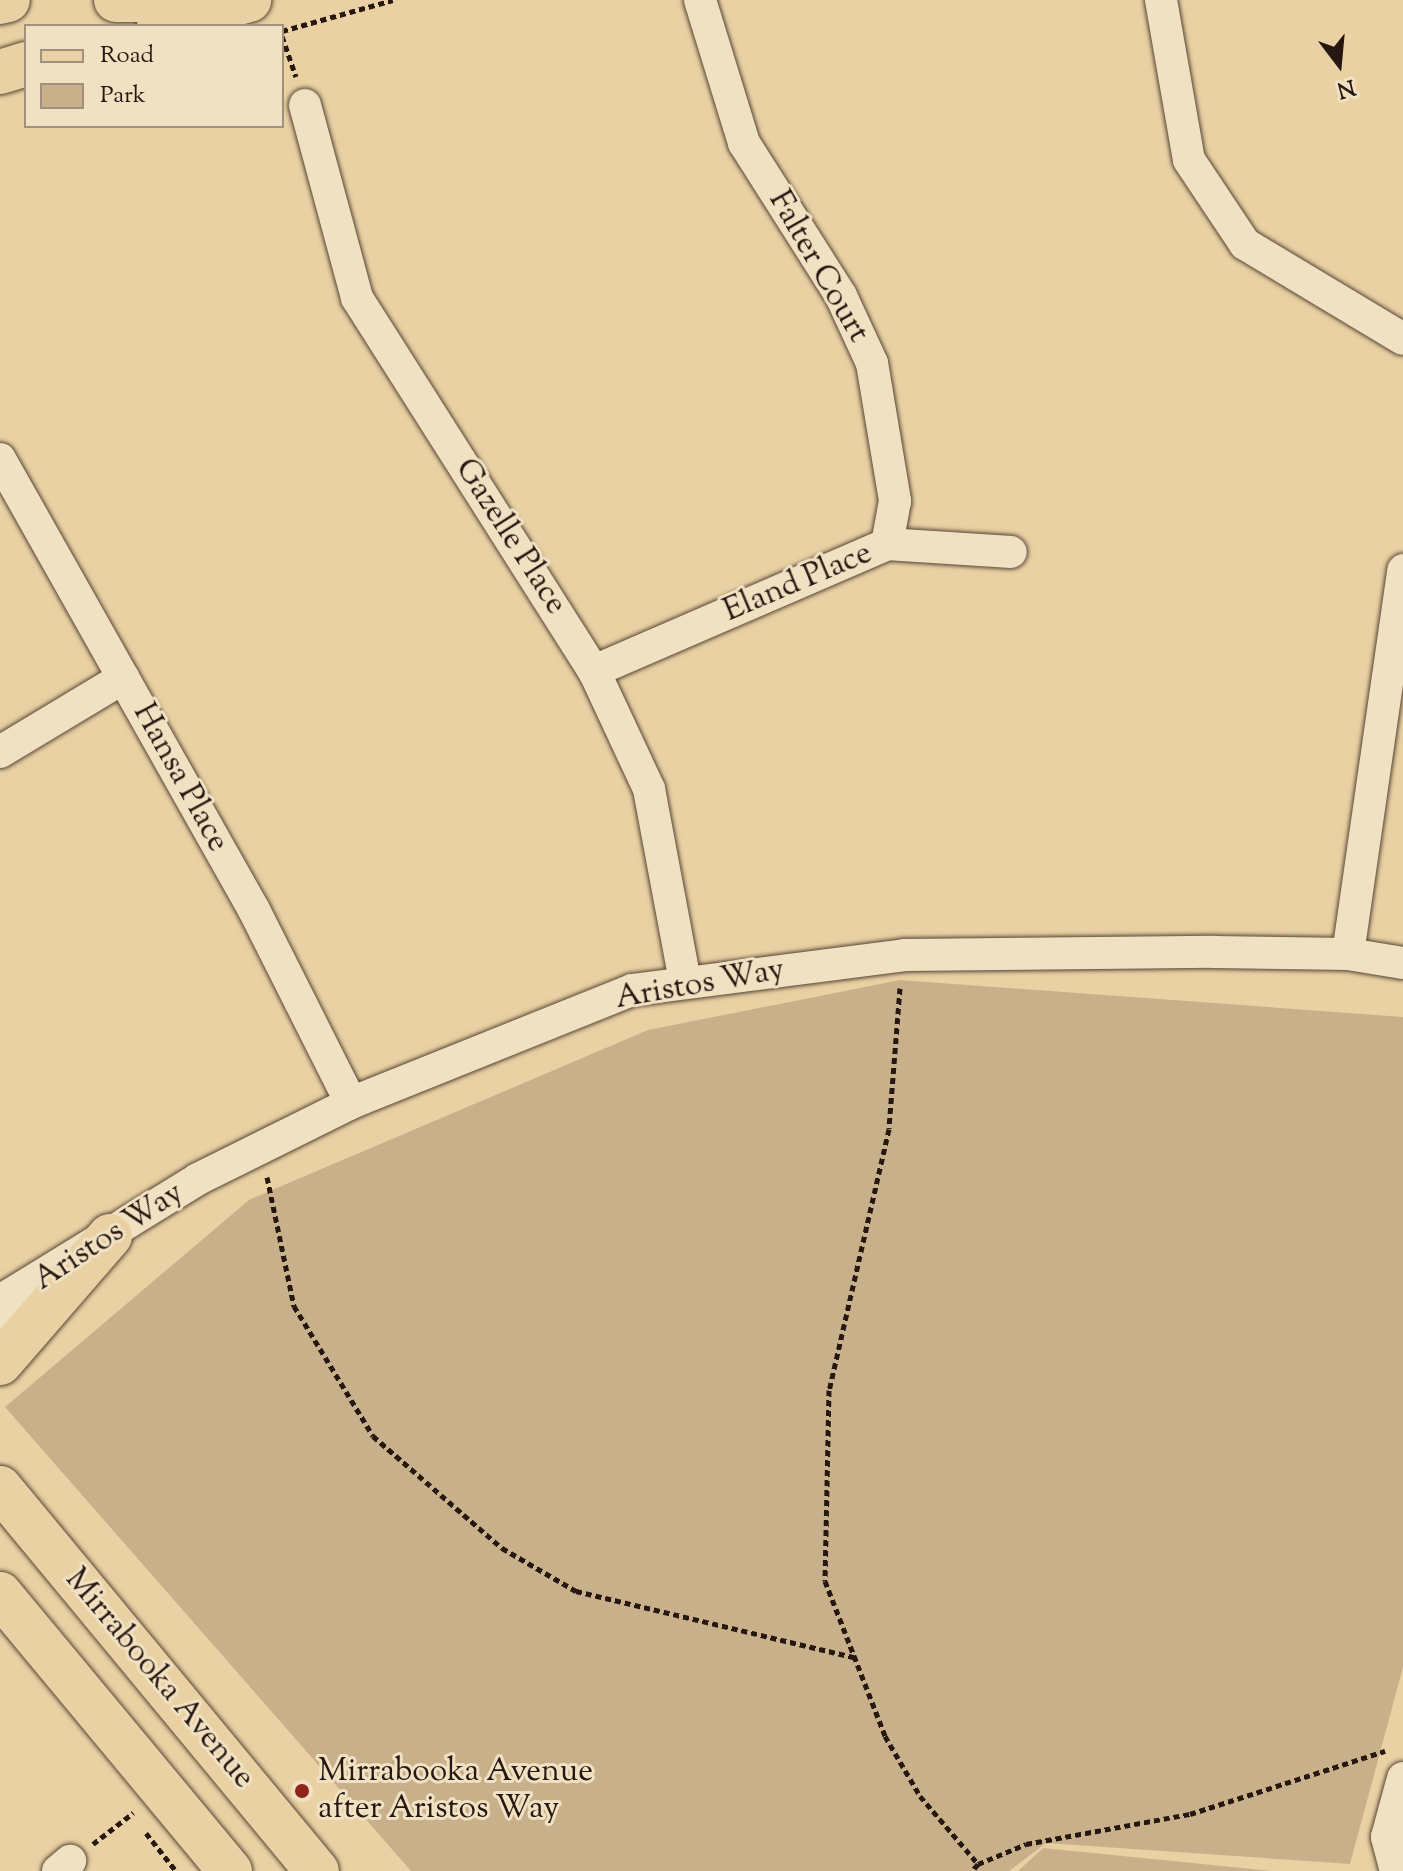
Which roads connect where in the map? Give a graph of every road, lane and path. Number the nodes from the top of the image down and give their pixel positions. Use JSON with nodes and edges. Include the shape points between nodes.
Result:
{"nodes":[{"id":1,"x":8,"y":0,"type":"edge"},
{"id":2,"x":116,"y":0,"type":"edge"},
{"id":3,"x":148,"y":0,"type":"edge"},
{"id":4,"x":249,"y":0,"type":"edge"},
{"id":5,"x":393,"y":0,"type":"edge"},
{"id":6,"x":700,"y":0,"type":"edge"},
{"id":7,"x":1161,"y":0,"type":"edge"},
{"id":8,"x":0,"y":2,"type":"edge"},
{"id":9,"x":166,"y":24,"type":"edge"},
{"id":10,"x":284,"y":33,"type":"edge"},
{"id":11,"x":284,"y":40,"type":"edge"},
{"id":12,"x":24,"y":65,"type":"edge"},
{"id":13,"x":0,"y":72,"type":"edge"},
{"id":14,"x":305,"y":105,"type":"joint"},
{"id":15,"x":1403,"y":339,"type":"edge"},
{"id":16,"x":0,"y":459,"type":"edge"},
{"id":17,"x":887,"y":544,"type":"junction"},
{"id":18,"x":1011,"y":552,"type":"dead end"},
{"id":19,"x":1403,"y":570,"type":"edge"},
{"id":20,"x":594,"y":671,"type":"junction"},
{"id":21,"x":123,"y":678,"type":"junction"},
{"id":22,"x":0,"y":752,"type":"edge"},
{"id":23,"x":1348,"y":954,"type":"junction"},
{"id":24,"x":905,"y":955,"type":"junction"},
{"id":25,"x":1403,"y":963,"type":"edge"},
{"id":26,"x":685,"y":982,"type":"junction"},
{"id":27,"x":351,"y":1103,"type":"junction"},
{"id":28,"x":260,"y":1148,"type":"junction"},
{"id":29,"x":110,"y":1236,"type":"junction"},
{"id":30,"x":10,"y":1298,"type":"edge"},
{"id":31,"x":0,"y":1328,"type":"edge"},
{"id":32,"x":0,"y":1363,"type":"edge"},
{"id":33,"x":0,"y":1488,"type":"edge"},
{"id":34,"x":0,"y":1594,"type":"edge"},
{"id":35,"x":855,"y":1657,"type":"junction"},
{"id":36,"x":1396,"y":1764,"type":"edge"},
{"id":37,"x":133,"y":1813,"type":"dead end"},
{"id":38,"x":978,"y":1864,"type":"junction"},
{"id":39,"x":64,"y":1866,"type":"edge"},
{"id":40,"x":230,"y":1871,"type":"edge"},
{"id":41,"x":317,"y":1871,"type":"edge"},
{"id":42,"x":972,"y":1871,"type":"edge"},
{"id":43,"x":1396,"y":1871,"type":"edge"}],
"edges":[{"from":1,"to":8,"type":"main road"},
{"from":2,"to":3,"type":"main road"},
{"from":4,"to":9,"type":"main road"},
{"from":5,"to":10,"type":"path"},
{"from":6,"to":17,"type":"street","name":"Falter Court","via":[[744,143],[841,296],[872,363],[895,501]]},
{"from":7,"to":15,"type":"street","via":[[1189,160],[1245,244]]},
{"from":11,"to":14,"type":"path"},
{"from":12,"to":13,"type":"main road"},
{"from":14,"to":20,"type":"street","name":"Gazelle Place","via":[[357,298]]},
{"from":16,"to":21,"type":"street","name":"Hansa Place"},
{"from":17,"to":18,"type":"street","name":"Eland Place"},
{"from":17,"to":20,"type":"street","name":"Eland Place"},
{"from":19,"to":23,"type":"street"},
{"from":20,"to":26,"type":"street","name":"Gazelle Place","via":[[649,789]]},
{"from":21,"to":22,"type":"street"},
{"from":21,"to":27,"type":"street","name":"Hansa Place","via":[[254,910]]},
{"from":23,"to":24,"type":"street","name":"Aristos Way"},
{"from":23,"to":25,"type":"street","name":"Aristos Way"},
{"from":24,"to":26,"type":"street","name":"Aristos Way"},
{"from":24,"to":35,"type":"path","via":[[889,1129],[829,1390],[825,1581]]},
{"from":26,"to":27,"type":"street","name":"Aristos Way","via":[[632,990]]},
{"from":27,"to":28,"type":"street","name":"Aristos Way"},
{"from":28,"to":29,"type":"street","name":"Aristos Way"},
{"from":28,"to":35,"type":"path","via":[[294,1306],[373,1436],[502,1548],[576,1591]]},
{"from":29,"to":30,"type":"street","name":"Aristos Way"},
{"from":29,"to":32,"type":"main road"},
{"from":30,"to":31,"type":"street","name":"Aristos Way"},
{"from":33,"to":41,"type":"main road","name":"Mirrabooka Avenue"},
{"from":34,"to":40,"type":"main road","name":"Mirrabooka Avenue"},
{"from":35,"to":38,"type":"path","via":[[885,1736],[920,1796]]},
{"from":36,"to":38,"type":"path","via":[[1190,1814],[1026,1844]]},
{"from":36,"to":43,"type":"street","via":[[1387,1837]]},
{"from":37,"to":39,"type":"path"},
{"from":38,"to":42,"type":"path"}]}
